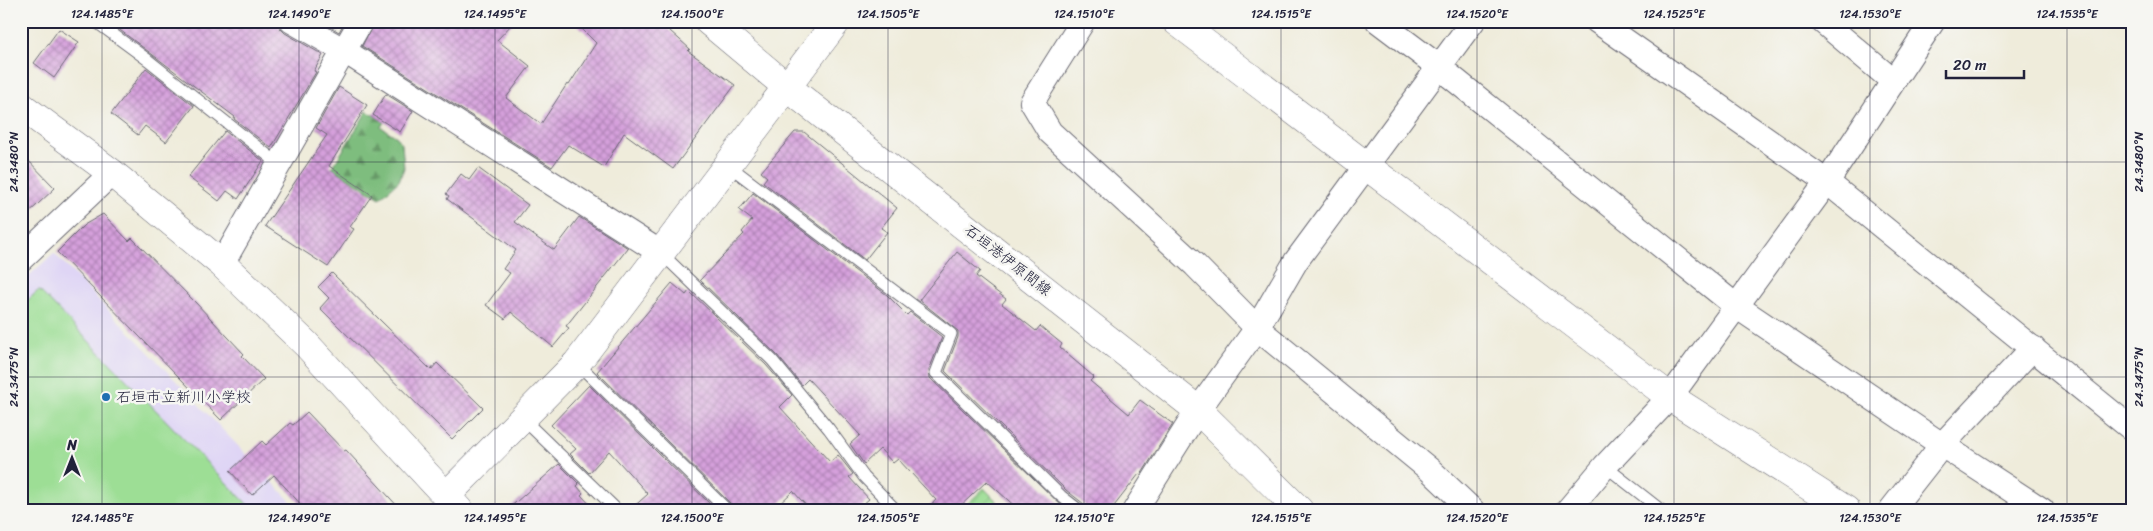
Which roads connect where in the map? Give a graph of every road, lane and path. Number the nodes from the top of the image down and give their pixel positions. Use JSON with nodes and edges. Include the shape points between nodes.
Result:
{"nodes":[{"id":1,"x":95,"y":21,"type":"edge"},
{"id":2,"x":292,"y":21,"type":"edge"},
{"id":3,"x":361,"y":21,"type":"edge"},
{"id":4,"x":708,"y":21,"type":"edge"},
{"id":5,"x":837,"y":21,"type":"edge"},
{"id":6,"x":1083,"y":21,"type":"edge"},
{"id":7,"x":1176,"y":21,"type":"edge"},
{"id":8,"x":1378,"y":21,"type":"edge"},
{"id":9,"x":1473,"y":21,"type":"edge"},
{"id":10,"x":1597,"y":21,"type":"edge"},
{"id":11,"x":1822,"y":21,"type":"edge"},
{"id":12,"x":1933,"y":21,"type":"edge"},
{"id":13,"x":344,"y":50,"type":"junction"},
{"id":14,"x":1439,"y":67,"type":"junction"},
{"id":15,"x":1894,"y":81,"type":"junction"},
{"id":16,"x":787,"y":86,"type":"junction"},
{"id":17,"x":21,"y":106,"type":"edge"},
{"id":18,"x":280,"y":165,"type":"junction"},
{"id":19,"x":728,"y":165,"type":"junction"},
{"id":20,"x":1367,"y":165,"type":"junction"},
{"id":21,"x":112,"y":173,"type":"junction"},
{"id":22,"x":1827,"y":182,"type":"junction"},
{"id":23,"x":661,"y":253,"type":"junction"},
{"id":24,"x":21,"y":260,"type":"edge"},
{"id":25,"x":222,"y":264,"type":"junction"},
{"id":26,"x":1736,"y":306,"type":"junction"},
{"id":27,"x":1257,"y":328,"type":"junction"},
{"id":28,"x":2033,"y":348,"type":"junction"},
{"id":29,"x":577,"y":363,"type":"junction"},
{"id":30,"x":1670,"y":397,"type":"junction"},
{"id":31,"x":1198,"y":410,"type":"junction"},
{"id":32,"x":522,"y":418,"type":"junction"},
{"id":33,"x":2132,"y":429,"type":"edge"},
{"id":34,"x":1942,"y":445,"type":"junction"},
{"id":35,"x":1605,"y":466,"type":"junction"},
{"id":36,"x":452,"y":503,"type":"edge"},
{"id":37,"x":617,"y":510,"type":"edge"},
{"id":38,"x":727,"y":510,"type":"edge"},
{"id":39,"x":896,"y":510,"type":"edge"},
{"id":40,"x":1080,"y":510,"type":"edge"},
{"id":41,"x":1134,"y":510,"type":"edge"},
{"id":42,"x":1299,"y":510,"type":"edge"},
{"id":43,"x":1472,"y":510,"type":"edge"},
{"id":44,"x":1568,"y":510,"type":"edge"},
{"id":45,"x":1661,"y":510,"type":"edge"},
{"id":46,"x":1846,"y":510,"type":"edge"},
{"id":47,"x":1891,"y":510,"type":"edge"},
{"id":48,"x":2042,"y":510,"type":"edge"}],
"edges":[{"from":1,"to":18,"type":"lane"},
{"from":2,"to":13,"type":"street"},
{"from":3,"to":13,"type":"street"},
{"from":4,"to":16,"type":"street","name":"石垣港伊原間線"},
{"from":5,"to":16,"type":"street"},
{"from":6,"to":27,"type":"street","via":[[1032,102],[1050,132],[1195,265]]},
{"from":7,"to":20,"type":"street"},
{"from":8,"to":14,"type":"street"},
{"from":9,"to":14,"type":"street"},
{"from":10,"to":22,"type":"street"},
{"from":11,"to":15,"type":"street"},
{"from":12,"to":15,"type":"street"},
{"from":13,"to":18,"type":"street"},
{"from":13,"to":23,"type":"street"},
{"from":14,"to":20,"type":"street"},
{"from":14,"to":26,"type":"street"},
{"from":15,"to":22,"type":"street"},
{"from":16,"to":19,"type":"street"},
{"from":16,"to":31,"type":"street","name":"石垣港伊原間線"},
{"from":17,"to":21,"type":"street"},
{"from":18,"to":25,"type":"street"},
{"from":19,"to":23,"type":"street"},
{"from":19,"to":40,"type":"lane","via":[[950,334],[936,373],[1061,496]]},
{"from":20,"to":27,"type":"street","via":[[1296,262]]},
{"from":20,"to":30,"type":"street"},
{"from":21,"to":24,"type":"street"},
{"from":21,"to":25,"type":"street"},
{"from":22,"to":26,"type":"street"},
{"from":22,"to":28,"type":"street"},
{"from":23,"to":29,"type":"street"},
{"from":23,"to":39,"type":"lane","via":[[772,360],[864,477]]},
{"from":25,"to":36,"type":"street","via":[[306,344]]},
{"from":26,"to":30,"type":"street"},
{"from":26,"to":34,"type":"street"},
{"from":27,"to":31,"type":"street"},
{"from":27,"to":43,"type":"street","via":[[1430,470]]},
{"from":28,"to":33,"type":"street"},
{"from":28,"to":34,"type":"street"},
{"from":29,"to":32,"type":"street"},
{"from":29,"to":38,"type":"lane"},
{"from":30,"to":35,"type":"street"},
{"from":30,"to":46,"type":"street"},
{"from":31,"to":41,"type":"street"},
{"from":31,"to":42,"type":"street","name":"石垣港伊原間線"},
{"from":32,"to":36,"type":"street"},
{"from":32,"to":37,"type":"lane"},
{"from":34,"to":47,"type":"street"},
{"from":34,"to":48,"type":"street"},
{"from":35,"to":44,"type":"street"},
{"from":35,"to":45,"type":"lane"}]}
